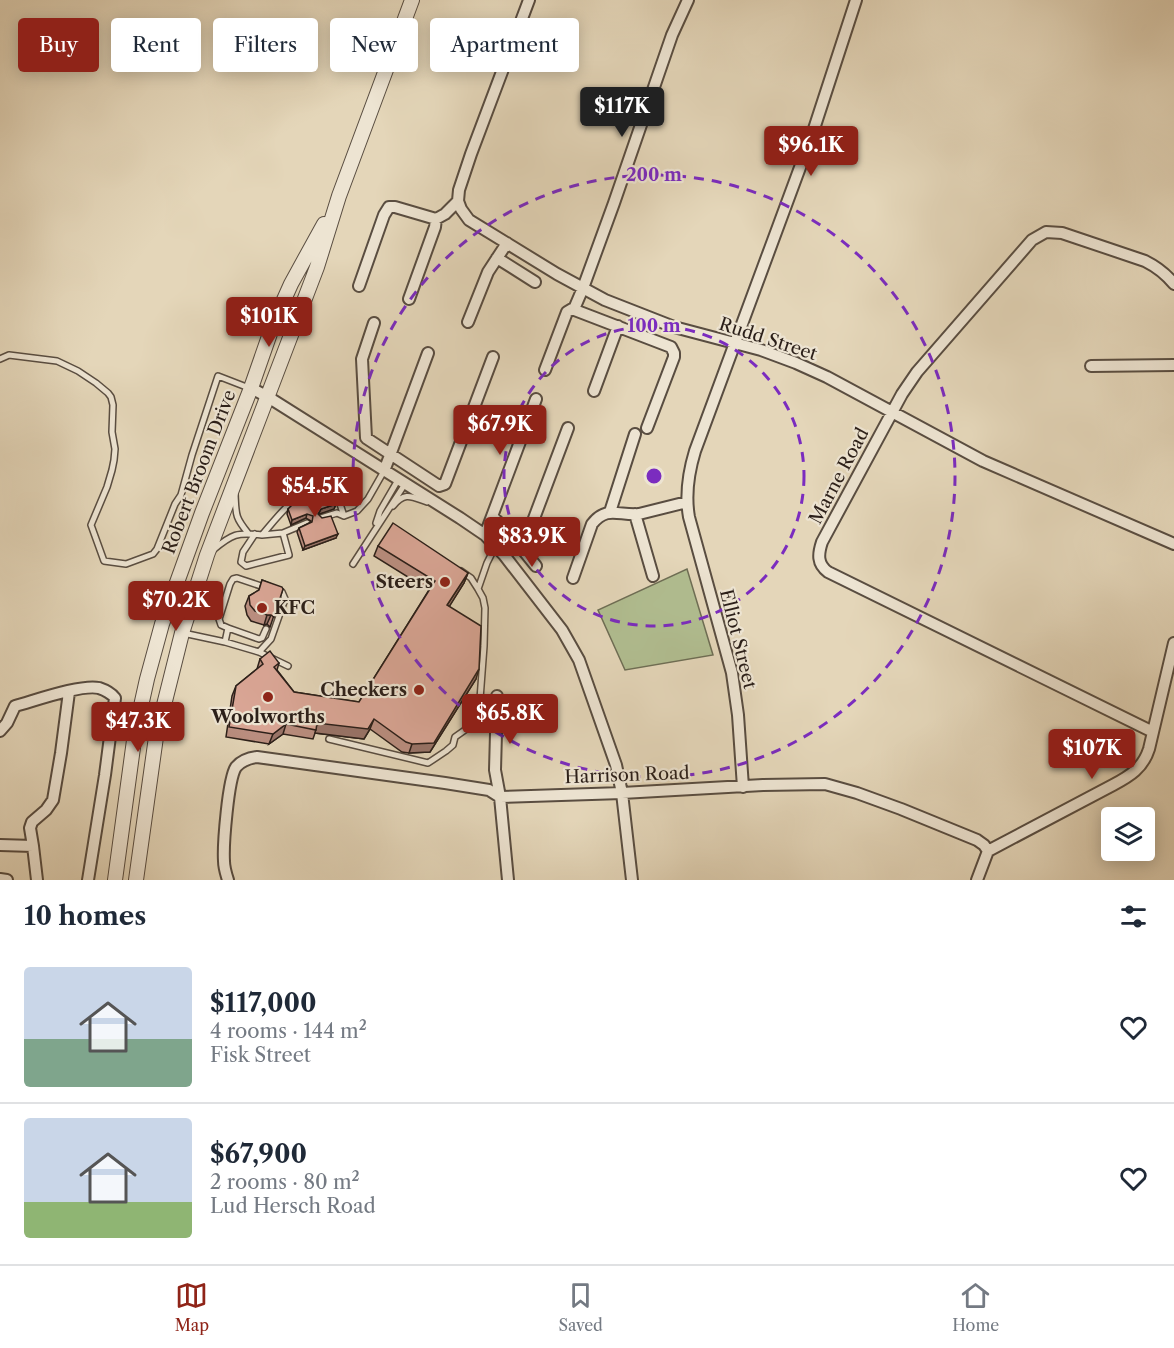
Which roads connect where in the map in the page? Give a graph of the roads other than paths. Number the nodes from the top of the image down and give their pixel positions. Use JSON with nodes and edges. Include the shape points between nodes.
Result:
{"nodes":[{"id":1,"x":412,"y":0,"type":"edge"},
{"id":2,"x":530,"y":0,"type":"edge"},
{"id":3,"x":688,"y":0,"type":"edge"},
{"id":4,"x":856,"y":0,"type":"edge"},
{"id":5,"x":339,"y":196,"type":"junction"},
{"id":6,"x":458,"y":201,"type":"junction"},
{"id":7,"x":436,"y":219,"type":"junction"},
{"id":8,"x":507,"y":243,"type":"junction"},
{"id":9,"x":497,"y":258,"type":"junction"},
{"id":10,"x":535,"y":282,"type":"dead end"},
{"id":11,"x":1174,"y":284,"type":"edge"},
{"id":12,"x":359,"y":286,"type":"dead end"},
{"id":13,"x":583,"y":288,"type":"junction"},
{"id":14,"x":409,"y":299,"type":"dead end"},
{"id":15,"x":574,"y":309,"type":"junction"},
{"id":16,"x":468,"y":322,"type":"dead end"},
{"id":17,"x":374,"y":323,"type":"dead end"},
{"id":18,"x":618,"y":326,"type":"junction"},
{"id":19,"x":735,"y":343,"type":"junction"},
{"id":20,"x":428,"y":353,"type":"dead end"},
{"id":21,"x":493,"y":357,"type":"dead end"},
{"id":22,"x":0,"y":359,"type":"edge"},
{"id":23,"x":1174,"y":365,"type":"edge"},
{"id":24,"x":1091,"y":366,"type":"dead end"},
{"id":25,"x":545,"y":370,"type":"dead end"},
{"id":26,"x":250,"y":388,"type":"junction"},
{"id":27,"x":594,"y":391,"type":"dead end"},
{"id":28,"x":268,"y":397,"type":"junction"},
{"id":29,"x":536,"y":399,"type":"dead end"},
{"id":30,"x":892,"y":412,"type":"junction"},
{"id":31,"x":568,"y":428,"type":"dead end"},
{"id":32,"x":647,"y":428,"type":"dead end"},
{"id":33,"x":635,"y":434,"type":"dead end"},
{"id":34,"x":391,"y":455,"type":"junction"},
{"id":35,"x":384,"y":471,"type":"junction"},
{"id":36,"x":401,"y":482,"type":"junction"},
{"id":37,"x":233,"y":484,"type":"junction"},
{"id":38,"x":687,"y":502,"type":"junction"},
{"id":39,"x":441,"y":506,"type":"junction"},
{"id":40,"x":610,"y":512,"type":"junction"},
{"id":41,"x":635,"y":514,"type":"junction"},
{"id":42,"x":344,"y":516,"type":"junction"},
{"id":43,"x":493,"y":517,"type":"junction"},
{"id":44,"x":321,"y":518,"type":"edge"},
{"id":45,"x":307,"y":523,"type":"edge"},
{"id":46,"x":373,"y":530,"type":"junction"},
{"id":47,"x":283,"y":533,"type":"junction"},
{"id":48,"x":255,"y":534,"type":"junction"},
{"id":49,"x":485,"y":535,"type":"junction"},
{"id":50,"x":1174,"y":544,"type":"edge"},
{"id":51,"x":496,"y":546,"type":"junction"},
{"id":52,"x":522,"y":547,"type":"junction"},
{"id":53,"x":207,"y":555,"type":"junction"},
{"id":54,"x":352,"y":564,"type":"dead end"},
{"id":55,"x":536,"y":566,"type":"dead end"},
{"id":56,"x":459,"y":570,"type":"edge"},
{"id":57,"x":652,"y":576,"type":"dead end"},
{"id":58,"x":573,"y":578,"type":"dead end"},
{"id":59,"x":478,"y":589,"type":"junction"},
{"id":60,"x":228,"y":628,"type":"junction"},
{"id":61,"x":266,"y":629,"type":"dead end"},
{"id":62,"x":182,"y":633,"type":"junction"},
{"id":63,"x":225,"y":642,"type":"junction"},
{"id":64,"x":1174,"y":643,"type":"edge"},
{"id":65,"x":259,"y":652,"type":"junction"},
{"id":66,"x":288,"y":666,"type":"dead end"},
{"id":67,"x":69,"y":692,"type":"junction"},
{"id":68,"x":497,"y":696,"type":"dead end"},
{"id":69,"x":0,"y":731,"type":"edge"},
{"id":70,"x":1153,"y":732,"type":"junction"},
{"id":71,"x":329,"y":739,"type":"dead end"},
{"id":72,"x":743,"y":787,"type":"junction"},
{"id":73,"x":622,"y":793,"type":"junction"},
{"id":74,"x":500,"y":796,"type":"junction"},
{"id":75,"x":0,"y":845,"type":"edge"},
{"id":76,"x":33,"y":846,"type":"junction"},
{"id":77,"x":988,"y":850,"type":"junction"},
{"id":78,"x":0,"y":879,"type":"edge"},
{"id":79,"x":7,"y":880,"type":"edge"},
{"id":80,"x":37,"y":880,"type":"edge"},
{"id":81,"x":88,"y":880,"type":"edge"},
{"id":82,"x":115,"y":880,"type":"edge"},
{"id":83,"x":136,"y":880,"type":"edge"},
{"id":84,"x":228,"y":880,"type":"edge"},
{"id":85,"x":508,"y":880,"type":"edge"},
{"id":86,"x":632,"y":880,"type":"edge"},
{"id":87,"x":977,"y":880,"type":"edge"}],
"edges":[{"from":1,"to":5,"type":"street","name":"Robert Broom Drive"},
{"from":2,"to":6,"type":"street","via":[[471,154]]},
{"from":3,"to":13,"type":"street","via":[[672,35]]},
{"from":4,"to":19,"type":"street","name":"Elliot Street","via":[[812,135]]},
{"from":5,"to":26,"type":"street","name":"Robert Broom Drive","via":[[291,284]]},
{"from":5,"to":28,"type":"street","name":"Robert Broom Drive"},
{"from":6,"to":7,"type":"street"},
{"from":6,"to":8,"type":"street","name":"Rudd Street","via":[[469,220]]},
{"from":7,"to":12,"type":"street","via":[[389,207]]},
{"from":7,"to":14,"type":"street"},
{"from":8,"to":9,"type":"street"},
{"from":8,"to":13,"type":"street","name":"Rudd Street"},
{"from":9,"to":10,"type":"street"},
{"from":9,"to":16,"type":"street"},
{"from":11,"to":30,"type":"street","name":"Marne Road","via":[[1145,261],[1062,233],[1038,235],[925,362]]},
{"from":13,"to":15,"type":"street"},
{"from":13,"to":19,"type":"street","name":"Rudd Street","via":[[674,327]]},
{"from":15,"to":18,"type":"street"},
{"from":15,"to":25,"type":"street","via":[[567,312]]},
{"from":17,"to":34,"type":"street","via":[[362,359],[365,435]]},
{"from":18,"to":27,"type":"street"},
{"from":18,"to":32,"type":"street","via":[[671,347],[674,353]]},
{"from":19,"to":30,"type":"street","name":"Rudd Street","via":[[796,363]]},
{"from":19,"to":38,"type":"street","name":"Elliot Street","via":[[694,451]]},
{"from":20,"to":34,"type":"street"},
{"from":21,"to":34,"type":"street","via":[[445,484],[439,486]]},
{"from":22,"to":26,"type":"lane","via":[[9,355],[57,361],[96,382],[111,397],[114,460],[91,525],[104,561],[126,564],[157,549],[181,495],[218,376]]},
{"from":23,"to":24,"type":"street"},
{"from":26,"to":28,"type":"street"},
{"from":26,"to":82,"type":"street","name":"Robert Broom Drive","via":[[172,594],[150,668],[135,733]]},
{"from":28,"to":35,"type":"street"},
{"from":28,"to":37,"type":"street","name":"Robert Broom Drive"},
{"from":29,"to":43,"type":"street"},
{"from":30,"to":50,"type":"street","name":"Rudd Street","via":[[983,461]]},
{"from":30,"to":70,"type":"street","name":"Marne Road","via":[[822,542],[818,556],[825,569]]},
{"from":31,"to":52,"type":"street"},
{"from":33,"to":40,"type":"street"},
{"from":34,"to":35,"type":"street"},
{"from":35,"to":36,"type":"street"},
{"from":35,"to":42,"type":"lane","via":[[368,499],[357,511]]},
{"from":36,"to":39,"type":"street"},
{"from":36,"to":46,"type":"lane"},
{"from":37,"to":48,"type":"lane","via":[[238,520]]},
{"from":37,"to":53,"type":"street","name":"Robert Broom Drive"},
{"from":38,"to":41,"type":"street"},
{"from":38,"to":72,"type":"street","name":"Elliot Street","via":[[732,673]]},
{"from":39,"to":46,"type":"lane","via":[[406,496]]},
{"from":39,"to":49,"type":"street"},
{"from":40,"to":41,"type":"street"},
{"from":40,"to":58,"type":"street","via":[[592,524]]},
{"from":41,"to":57,"type":"street"},
{"from":42,"to":44,"type":"lane","via":[[337,513]]},
{"from":42,"to":48,"type":"lane","via":[[336,492],[308,490]]},
{"from":43,"to":49,"type":"street"},
{"from":43,"to":52,"type":"street"},
{"from":45,"to":47,"type":"lane"},
{"from":46,"to":54,"type":"lane"},
{"from":47,"to":48,"type":"lane"},
{"from":47,"to":48,"type":"lane","via":[[289,555],[246,566],[242,562],[243,552]]},
{"from":48,"to":53,"type":"lane","via":[[234,535]]},
{"from":49,"to":51,"type":"street"},
{"from":51,"to":59,"type":"lane"},
{"from":51,"to":73,"type":"street","via":[[562,630],[579,660]]},
{"from":52,"to":55,"type":"street"},
{"from":53,"to":62,"type":"street","name":"Robert Broom Drive"},
{"from":56,"to":59,"type":"lane"},
{"from":59,"to":71,"type":"lane","via":[[485,608],[480,699],[472,725],[456,737],[453,745],[428,763]]},
{"from":60,"to":61,"type":"lane","via":[[259,639]]},
{"from":60,"to":63,"type":"lane"},
{"from":60,"to":65,"type":"lane","via":[[219,619],[233,579],[282,592],[285,599],[271,639]]},
{"from":62,"to":63,"type":"lane"},
{"from":62,"to":83,"type":"street","name":"Robert Broom Drive","via":[[156,737]]},
{"from":63,"to":65,"type":"lane"},
{"from":64,"to":70,"type":"street"},
{"from":65,"to":66,"type":"lane"},
{"from":67,"to":69,"type":"street","via":[[15,706]]},
{"from":67,"to":76,"type":"street","via":[[53,800],[32,822]]},
{"from":67,"to":81,"type":"street","via":[[97,688],[115,698]]},
{"from":68,"to":74,"type":"street","via":[[495,770]]},
{"from":70,"to":77,"type":"street","via":[[1144,760],[1132,774]]},
{"from":72,"to":73,"type":"street","name":"Harrison Road"},
{"from":72,"to":77,"type":"street","name":"Harrison Road","via":[[825,784],[977,840]]},
{"from":73,"to":74,"type":"street","name":"Harrison Road"},
{"from":73,"to":86,"type":"street"},
{"from":74,"to":84,"type":"street","name":"Harrison Road","via":[[489,790],[445,783],[257,757],[247,760],[232,774],[224,836]]},
{"from":74,"to":85,"type":"street"},
{"from":75,"to":76,"type":"street"},
{"from":76,"to":80,"type":"street"},
{"from":77,"to":87,"type":"street"},
{"from":78,"to":79,"type":"street"}]}
